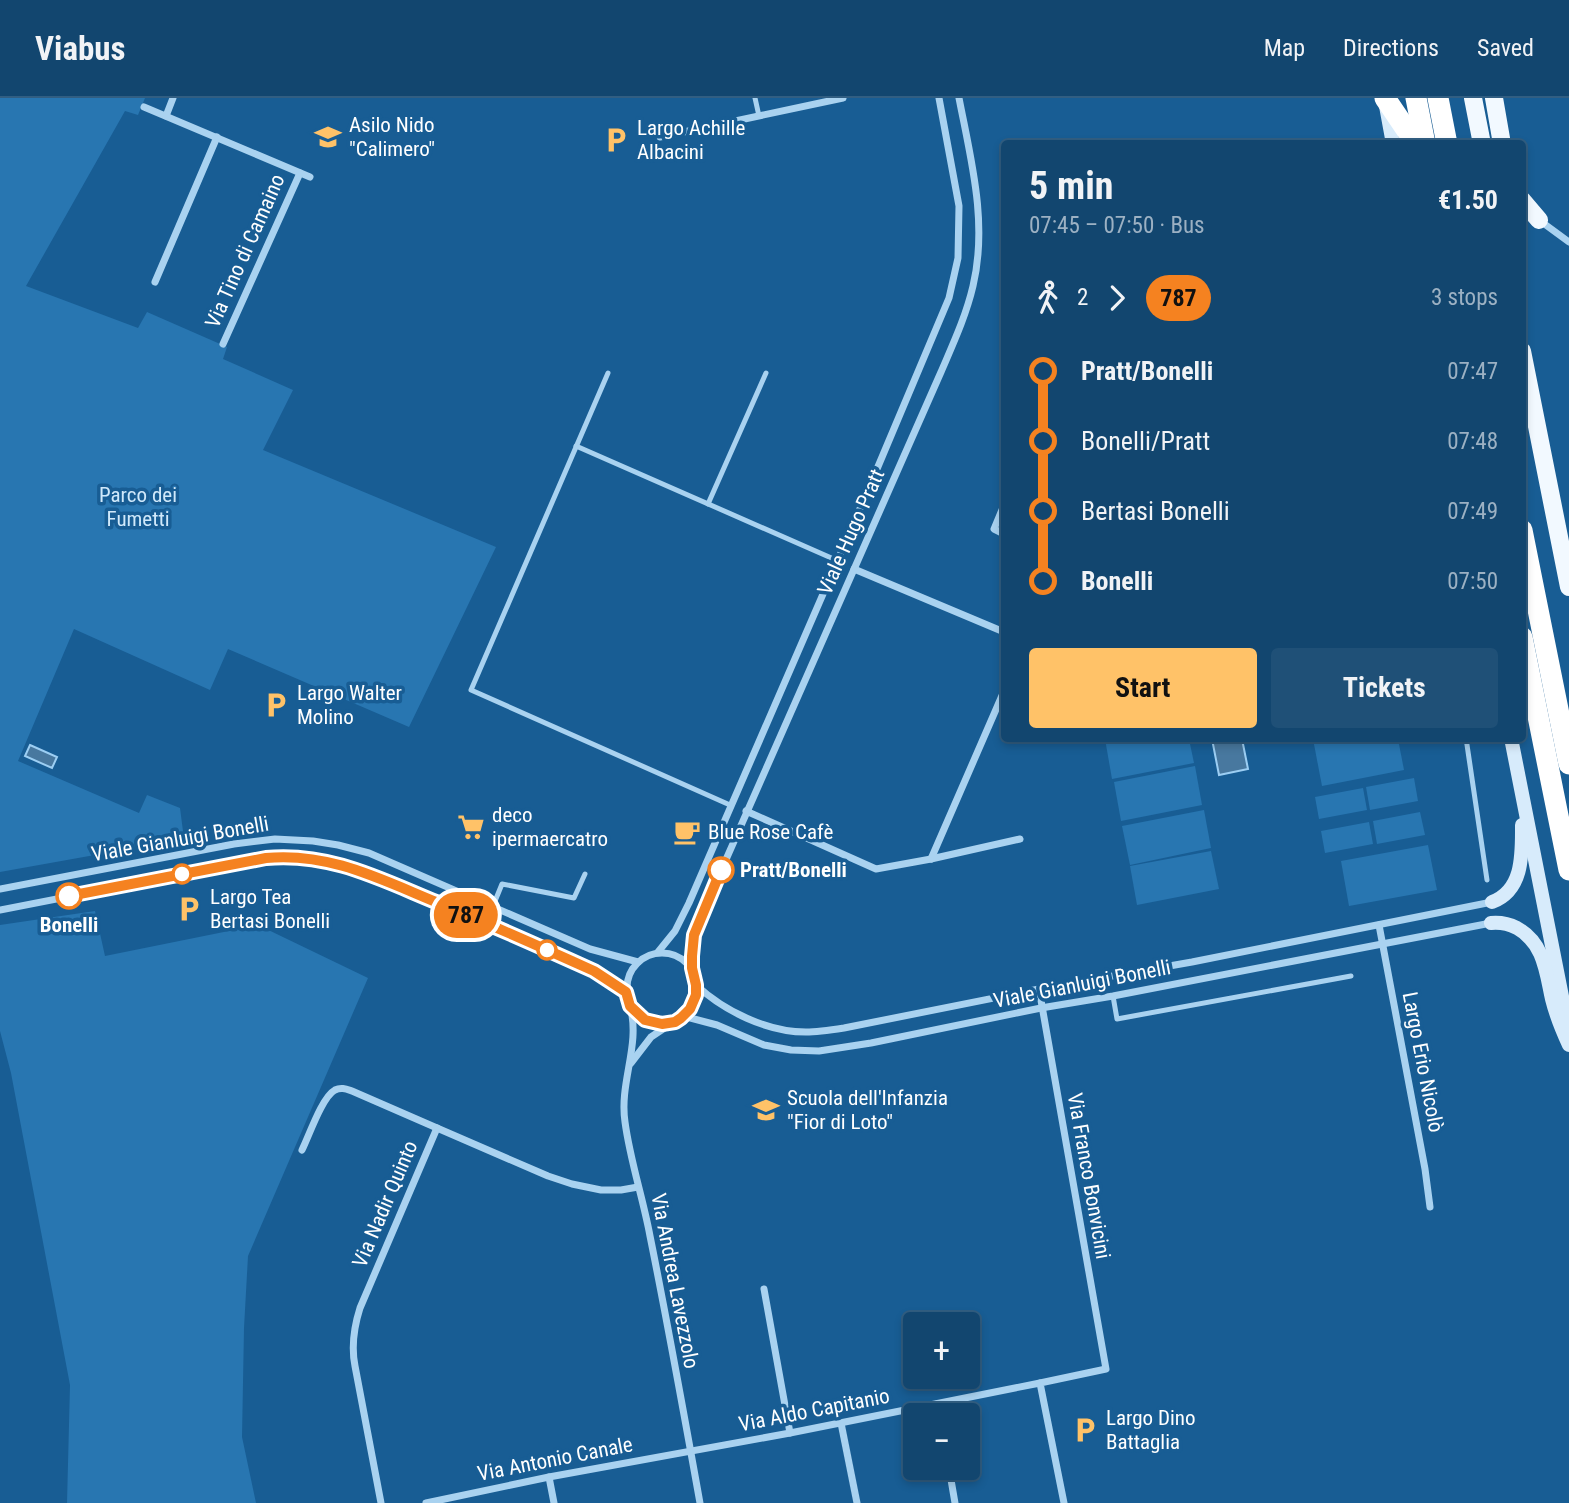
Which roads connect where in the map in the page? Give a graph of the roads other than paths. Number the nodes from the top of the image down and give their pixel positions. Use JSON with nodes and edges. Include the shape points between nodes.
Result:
{"nodes":[{"id":1,"x":173,"y":98,"type":"edge"},
{"id":2,"x":755,"y":98,"type":"edge"},
{"id":3,"x":843,"y":98,"type":"edge"},
{"id":4,"x":939,"y":98,"type":"edge"},
{"id":5,"x":959,"y":98,"type":"edge"},
{"id":6,"x":1385,"y":98,"type":"edge"},
{"id":7,"x":1416,"y":98,"type":"edge"},
{"id":8,"x":1438,"y":98,"type":"edge"},
{"id":9,"x":1472,"y":98,"type":"edge"},
{"id":10,"x":1494,"y":98,"type":"edge"},
{"id":11,"x":826,"y":100,"type":"edge"},
{"id":12,"x":144,"y":107,"type":"dead end"},
{"id":13,"x":166,"y":116,"type":"junction"},
{"id":14,"x":759,"y":116,"type":"junction"},
{"id":15,"x":217,"y":137,"type":"junction"},
{"id":16,"x":660,"y":137,"type":"dead end"},
{"id":17,"x":1392,"y":140,"type":"edge"},
{"id":18,"x":1412,"y":140,"type":"edge"},
{"id":19,"x":1424,"y":140,"type":"edge"},
{"id":20,"x":1446,"y":140,"type":"edge"},
{"id":21,"x":1481,"y":140,"type":"edge"},
{"id":22,"x":1501,"y":140,"type":"edge"},
{"id":23,"x":300,"y":173,"type":"junction"},
{"id":24,"x":310,"y":177,"type":"dead end"},
{"id":25,"x":1526,"y":205,"type":"edge"},
{"id":26,"x":1539,"y":220,"type":"joint"},
{"id":27,"x":1569,"y":242,"type":"edge"},
{"id":28,"x":155,"y":282,"type":"dead end"},
{"id":29,"x":223,"y":344,"type":"dead end"},
{"id":30,"x":1526,"y":371,"type":"edge"},
{"id":31,"x":608,"y":373,"type":"dead end"},
{"id":32,"x":766,"y":373,"type":"dead end"},
{"id":33,"x":576,"y":446,"type":"junction"},
{"id":34,"x":708,"y":504,"type":"junction"},
{"id":35,"x":1001,"y":512,"type":"edge"},
{"id":36,"x":1001,"y":532,"type":"edge"},
{"id":37,"x":1526,"y":550,"type":"edge"},
{"id":38,"x":836,"y":560,"type":"junction"},
{"id":39,"x":855,"y":569,"type":"junction"},
{"id":40,"x":1569,"y":586,"type":"edge"},
{"id":41,"x":1001,"y":631,"type":"edge"},
{"id":42,"x":1526,"y":657,"type":"edge"},
{"id":43,"x":1001,"y":698,"type":"edge"},
{"id":44,"x":1467,"y":742,"type":"edge"},
{"id":45,"x":1512,"y":742,"type":"edge"},
{"id":46,"x":1569,"y":764,"type":"edge"},
{"id":47,"x":1522,"y":795,"type":"junction"},
{"id":48,"x":730,"y":805,"type":"junction"},
{"id":49,"x":746,"y":811,"type":"junction"},
{"id":50,"x":1020,"y":839,"type":"dead end"},
{"id":51,"x":931,"y":859,"type":"junction"},
{"id":52,"x":1569,"y":870,"type":"edge"},
{"id":53,"x":585,"y":874,"type":"dead end"},
{"id":54,"x":1487,"y":880,"type":"dead end"},
{"id":55,"x":0,"y":890,"type":"edge"},
{"id":56,"x":1492,"y":902,"type":"joint"},
{"id":57,"x":493,"y":906,"type":"junction"},
{"id":58,"x":0,"y":910,"type":"edge"},
{"id":59,"x":1491,"y":923,"type":"joint"},
{"id":60,"x":1379,"y":925,"type":"junction"},
{"id":61,"x":1383,"y":943,"type":"junction"},
{"id":62,"x":658,"y":952,"type":"junction"},
{"id":63,"x":638,"y":962,"type":"junction"},
{"id":64,"x":692,"y":968,"type":"junction"},
{"id":65,"x":1351,"y":975,"type":"dead end"},
{"id":66,"x":696,"y":985,"type":"junction"},
{"id":67,"x":1039,"y":989,"type":"junction"},
{"id":68,"x":626,"y":992,"type":"junction"},
{"id":69,"x":1113,"y":996,"type":"junction"},
{"id":70,"x":630,"y":1006,"type":"junction"},
{"id":71,"x":1041,"y":1009,"type":"junction"},
{"id":72,"x":684,"y":1016,"type":"junction"},
{"id":73,"x":675,"y":1022,"type":"junction"},
{"id":74,"x":1569,"y":1032,"type":"edge"},
{"id":75,"x":1569,"y":1045,"type":"edge"},
{"id":76,"x":629,"y":1066,"type":"junction"},
{"id":77,"x":437,"y":1128,"type":"junction"},
{"id":78,"x":302,"y":1150,"type":"dead end"},
{"id":79,"x":638,"y":1187,"type":"junction"},
{"id":80,"x":1430,"y":1207,"type":"dead end"},
{"id":81,"x":764,"y":1289,"type":"dead end"},
{"id":82,"x":1040,"y":1383,"type":"junction"},
{"id":83,"x":942,"y":1403,"type":"edge"},
{"id":84,"x":903,"y":1411,"type":"edge"},
{"id":85,"x":841,"y":1423,"type":"junction"},
{"id":86,"x":790,"y":1433,"type":"junction"},
{"id":87,"x":691,"y":1452,"type":"junction"},
{"id":88,"x":549,"y":1477,"type":"junction"},
{"id":89,"x":951,"y":1480,"type":"edge"},
{"id":90,"x":381,"y":1503,"type":"edge"},
{"id":91,"x":426,"y":1503,"type":"edge"},
{"id":92,"x":554,"y":1503,"type":"edge"},
{"id":93,"x":700,"y":1503,"type":"edge"},
{"id":94,"x":857,"y":1503,"type":"edge"},
{"id":95,"x":955,"y":1503,"type":"edge"},
{"id":96,"x":1064,"y":1503,"type":"edge"}],
"edges":[{"from":1,"to":13,"type":"street"},
{"from":2,"to":14,"type":"lane"},
{"from":3,"to":11,"type":"street"},
{"from":4,"to":38,"type":"street","name":"Viale Hugo Pratt","via":[[959,206],[954,282]]},
{"from":5,"to":39,"type":"street","name":"Viale Hugo Pratt","via":[[979,211],[974,284]]},
{"from":6,"to":17,"type":"main road"},
{"from":6,"to":18,"type":"highway"},
{"from":7,"to":19,"type":"highway"},
{"from":8,"to":20,"type":"highway"},
{"from":9,"to":21,"type":"main road"},
{"from":10,"to":22,"type":"main road"},
{"from":11,"to":14,"type":"street"},
{"from":12,"to":13,"type":"street","name":"Via Tino di Camaino"},
{"from":13,"to":15,"type":"street","name":"Via Tino di Camaino"},
{"from":14,"to":16,"type":"street"},
{"from":15,"to":23,"type":"street","name":"Via Tino di Camaino"},
{"from":15,"to":28,"type":"street"},
{"from":23,"to":24,"type":"street","name":"Via Tino di Camaino"},
{"from":23,"to":29,"type":"street","name":"Via Tino di Camaino"},
{"from":25,"to":26,"type":"main road"},
{"from":26,"to":27,"type":"street"},
{"from":30,"to":40,"type":"main road"},
{"from":31,"to":33,"type":"lane"},
{"from":32,"to":34,"type":"lane"},
{"from":33,"to":34,"type":"lane"},
{"from":33,"to":48,"type":"lane","via":[[471,690]]},
{"from":34,"to":38,"type":"lane"},
{"from":35,"to":36,"type":"street","via":[[994,529]]},
{"from":37,"to":46,"type":"highway"},
{"from":38,"to":48,"type":"street","name":"Viale Hugo Pratt"},
{"from":39,"to":41,"type":"street"},
{"from":39,"to":49,"type":"street","name":"Viale Hugo Pratt"},
{"from":42,"to":52,"type":"highway"},
{"from":43,"to":51,"type":"street"},
{"from":44,"to":54,"type":"lane"},
{"from":45,"to":47,"type":"main road"},
{"from":47,"to":56,"type":"main road","via":[[1519,870],[1510,890]]},
{"from":47,"to":74,"type":"main road"},
{"from":48,"to":62,"type":"street","name":"Viale Hugo Pratt","via":[[680,922]]},
{"from":49,"to":51,"type":"street","via":[[876,869]]},
{"from":49,"to":64,"type":"street","name":"Viale Hugo Pratt","via":[[694,935]]},
{"from":50,"to":51,"type":"street"},
{"from":53,"to":57,"type":"lane","via":[[574,898],[502,884]]},
{"from":55,"to":57,"type":"street","name":"Viale Gianluigi Bonelli","via":[[234,844],[296,839],[369,853]]},
{"from":56,"to":60,"type":"street","name":"Viale Gianluigi Bonelli"},
{"from":57,"to":63,"type":"street","name":"Viale Gianluigi Bonelli","via":[[590,949]]},
{"from":58,"to":68,"type":"street","name":"Viale Gianluigi Bonelli","via":[[266,858],[309,859],[379,877],[594,971]]},
{"from":59,"to":61,"type":"street","name":"Viale Gianluigi Bonelli"},
{"from":59,"to":75,"type":"main road","via":[[1515,927],[1536,945]]},
{"from":60,"to":61,"type":"street","name":"Largo Erio Nicolò"},
{"from":60,"to":67,"type":"street","name":"Viale Gianluigi Bonelli"},
{"from":61,"to":69,"type":"street","name":"Viale Gianluigi Bonelli"},
{"from":61,"to":80,"type":"street","name":"Largo Erio Nicolò"},
{"from":62,"to":63,"type":"street"},
{"from":62,"to":64,"type":"street","via":[[675,954]]},
{"from":63,"to":68,"type":"street"},
{"from":64,"to":66,"type":"street"},
{"from":65,"to":69,"type":"lane","via":[[1117,1019]]},
{"from":66,"to":67,"type":"street","name":"Viale Gianluigi Bonelli","via":[[719,1003],[759,1023],[806,1032]]},
{"from":66,"to":72,"type":"street","via":[[693,1003]]},
{"from":67,"to":71,"type":"street","name":"Via Franco Bonvicini"},
{"from":68,"to":70,"type":"street"},
{"from":69,"to":71,"type":"street","name":"Viale Gianluigi Bonelli"},
{"from":70,"to":73,"type":"street","via":[[651,1022]]},
{"from":70,"to":76,"type":"street","name":"Via Andrea Lavezzolo","via":[[634,1032]]},
{"from":71,"to":72,"type":"street","name":"Viale Gianluigi Bonelli","via":[[805,1052],[764,1045]]},
{"from":71,"to":82,"type":"street","name":"Via Franco Bonvicini","via":[[1106,1370]]},
{"from":72,"to":73,"type":"street"},
{"from":73,"to":76,"type":"street","via":[[651,1037]]},
{"from":76,"to":79,"type":"street","name":"Via Andrea Lavezzolo","via":[[624,1111]]},
{"from":77,"to":78,"type":"street","via":[[340,1088],[326,1099]]},
{"from":77,"to":79,"type":"street","name":"Via Nadir Quinto","via":[[572,1184],[601,1190]]},
{"from":77,"to":90,"type":"street","name":"Via Nadir Quinto","via":[[360,1308],[354,1334],[355,1366]]},
{"from":79,"to":87,"type":"street","name":"Via Andrea Lavezzolo"},
{"from":81,"to":86,"type":"street"},
{"from":82,"to":83,"type":"street","name":"Via Aldo Capitanio"},
{"from":82,"to":96,"type":"street"},
{"from":84,"to":85,"type":"street","name":"Via Aldo Capitanio"},
{"from":85,"to":86,"type":"street","name":"Via Aldo Capitanio"},
{"from":85,"to":94,"type":"street"},
{"from":86,"to":87,"type":"street","name":"Via Aldo Capitanio"},
{"from":87,"to":88,"type":"street","name":"Via Antonio Canale"},
{"from":87,"to":93,"type":"street","name":"Via Andrea Lavezzolo"},
{"from":88,"to":91,"type":"street","name":"Via Antonio Canale"},
{"from":88,"to":92,"type":"street"},
{"from":89,"to":95,"type":"street"}]}
